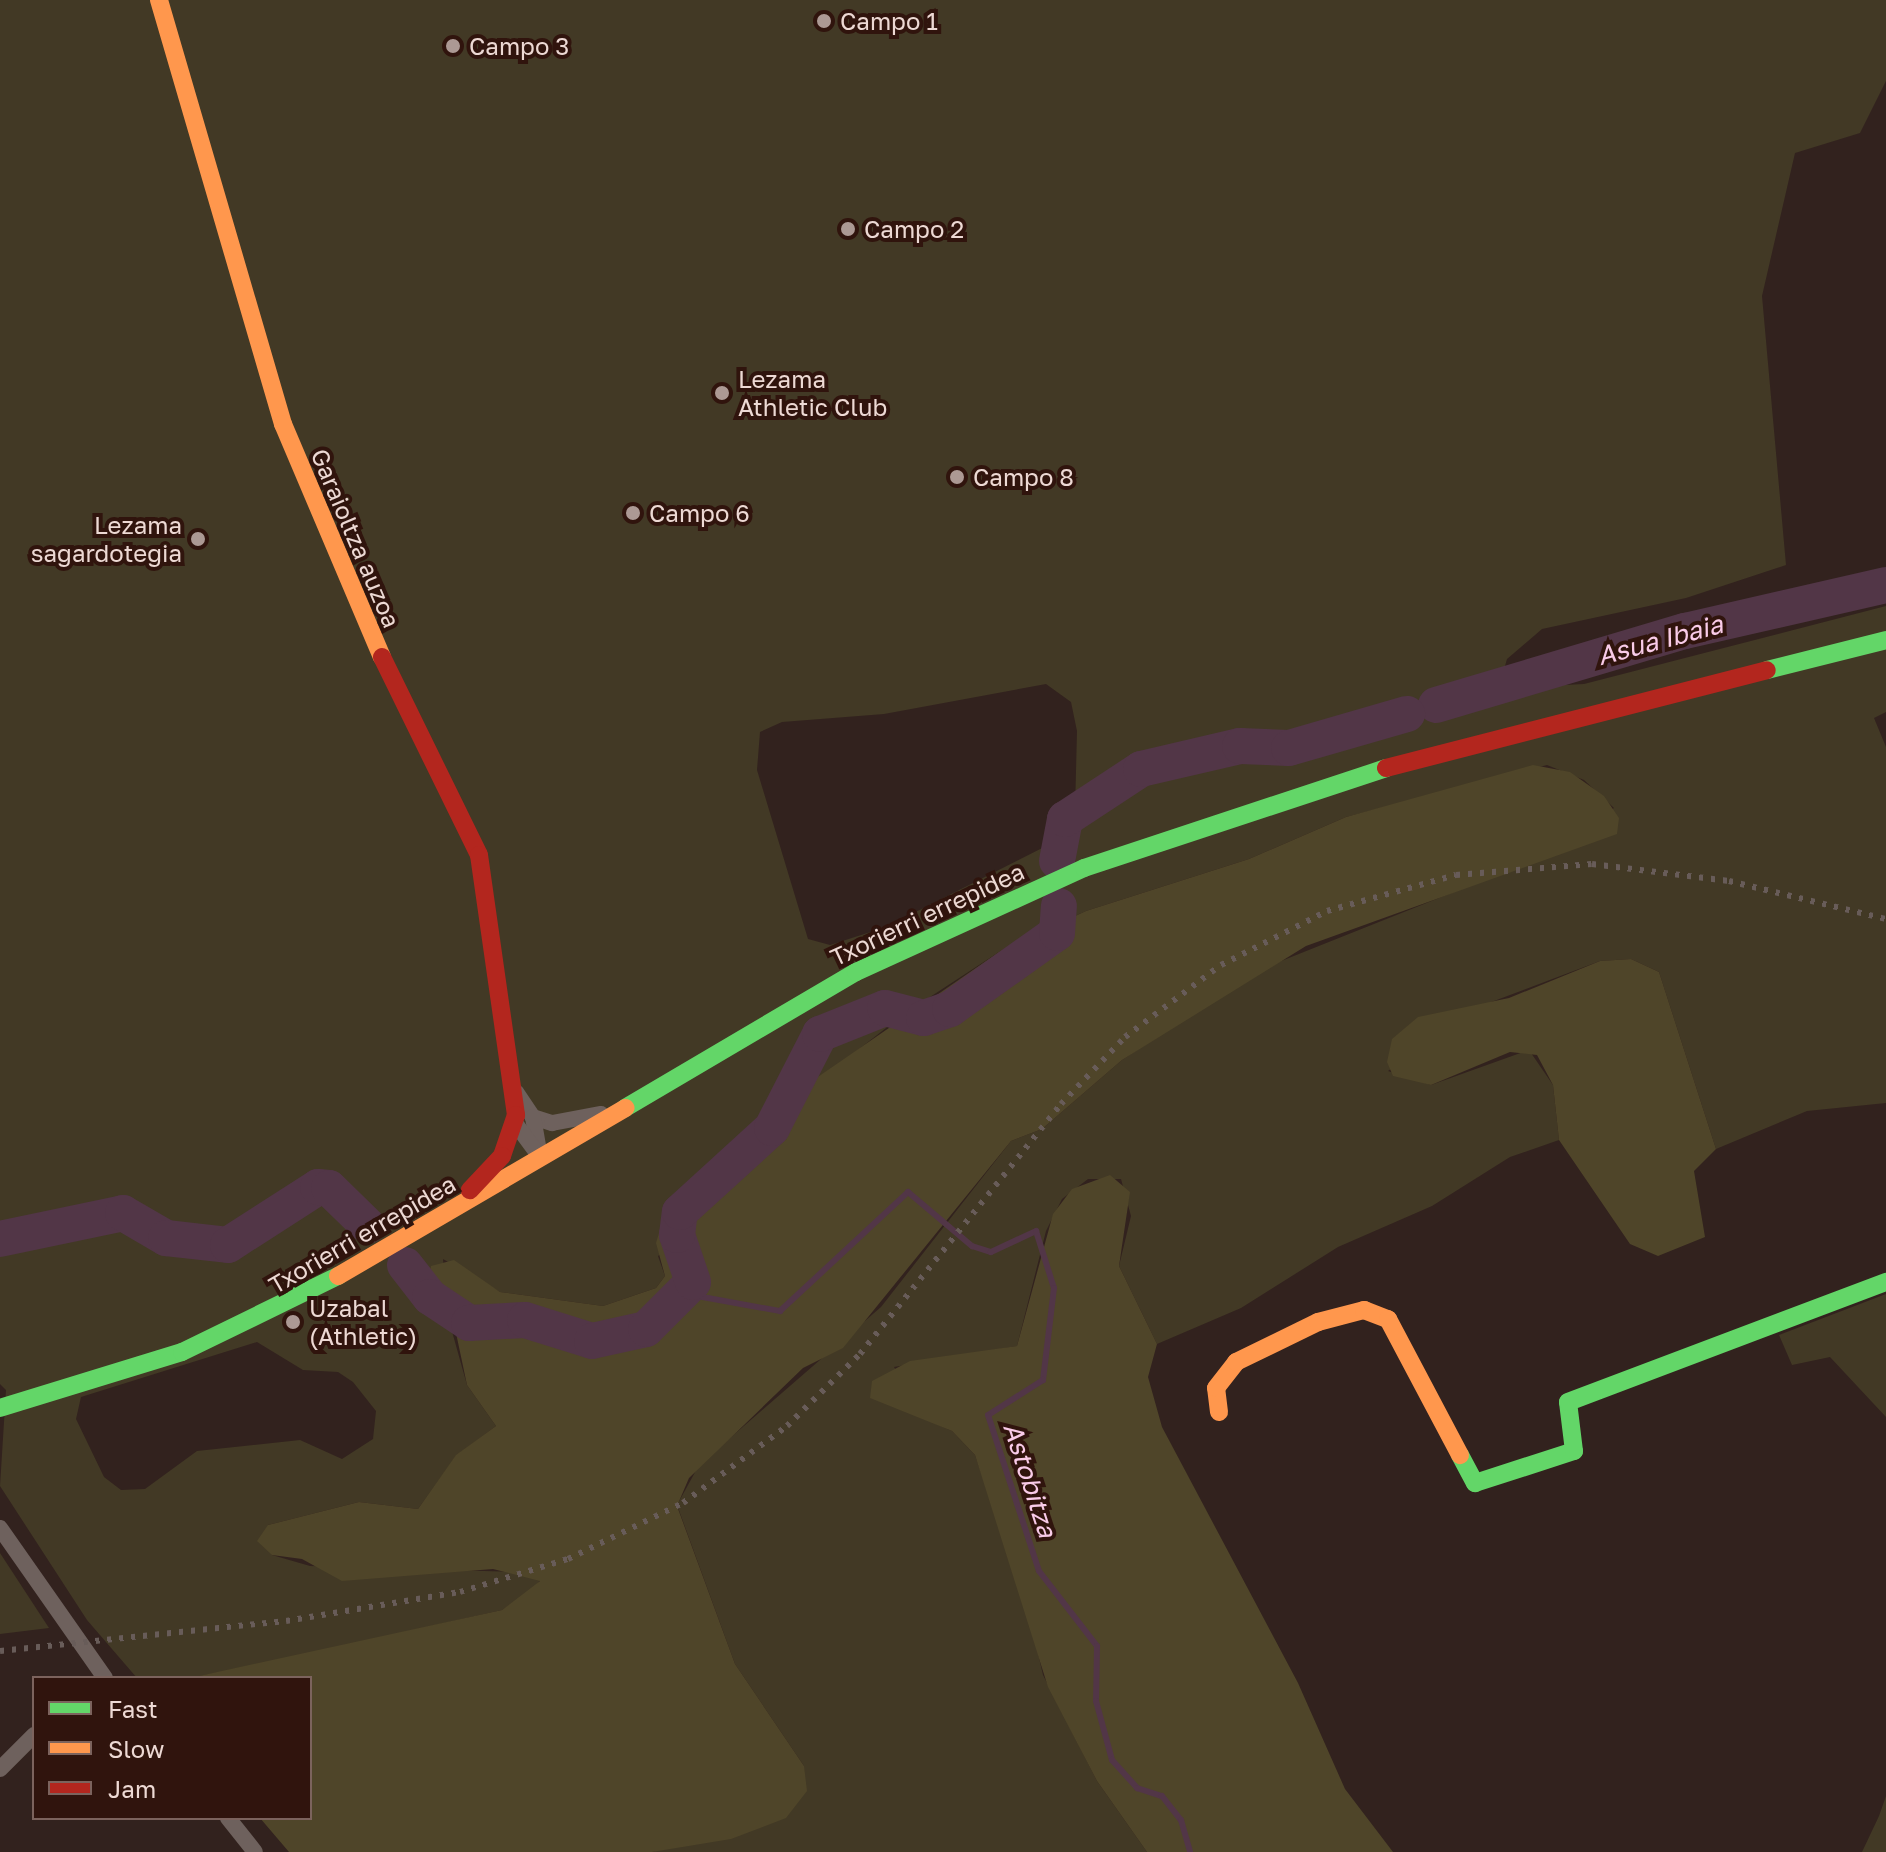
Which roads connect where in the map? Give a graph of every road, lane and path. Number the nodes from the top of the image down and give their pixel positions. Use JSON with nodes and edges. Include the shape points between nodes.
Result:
{"nodes":[{"id":1,"x":159,"y":0,"type":"edge"},
{"id":2,"x":1886,"y":640,"type":"edge"},
{"id":3,"x":513,"y":1088,"type":"junction"},
{"id":4,"x":629,"y":1104,"type":"junction"},
{"id":5,"x":533,"y":1117,"type":"junction"},
{"id":6,"x":515,"y":1123,"type":"junction"},
{"id":7,"x":540,"y":1157,"type":"junction"},
{"id":8,"x":440,"y":1219,"type":"junction"},
{"id":9,"x":1886,"y":1282,"type":"edge"},
{"id":10,"x":56,"y":1391,"type":"junction"},
{"id":11,"x":0,"y":1392,"type":"edge"},
{"id":12,"x":0,"y":1408,"type":"edge"},
{"id":13,"x":1219,"y":1412,"type":"dead end"},
{"id":14,"x":0,"y":1528,"type":"edge"},
{"id":15,"x":97,"y":1675,"type":"edge"},
{"id":16,"x":32,"y":1737,"type":"edge"},
{"id":17,"x":0,"y":1769,"type":"edge"},
{"id":18,"x":230,"y":1820,"type":"edge"},
{"id":19,"x":255,"y":1852,"type":"edge"}],
"edges":[{"from":1,"to":3,"type":"street","name":"Garaioltza auzoa","via":[[283,424],[402,705],[479,855]]},
{"from":2,"to":4,"type":"street","name":"Txorierri errepidea","via":[[1437,753],[1124,852],[893,953]]},
{"from":3,"to":5,"type":"street"},
{"from":3,"to":6,"type":"street","name":"Garaioltza auzoa"},
{"from":4,"to":5,"type":"street","via":[[568,1123]]},
{"from":4,"to":7,"type":"street","name":"Txorierri errepidea"},
{"from":5,"to":7,"type":"street"},
{"from":6,"to":7,"type":"street"},
{"from":6,"to":8,"type":"street","via":[[502,1156]]},
{"from":7,"to":8,"type":"street","name":"Txorierri errepidea"},
{"from":8,"to":10,"type":"street","name":"Txorierri errepidea","via":[[233,1331]]},
{"from":9,"to":13,"type":"street","via":[[1568,1402],[1574,1451],[1475,1483],[1388,1319],[1364,1310],[1318,1322],[1236,1362],[1216,1388]]},
{"from":10,"to":11,"type":"street","name":"Txorierri errepidea"},
{"from":10,"to":12,"type":"street","name":"Txorierri errepidea"},
{"from":14,"to":15,"type":"street"},
{"from":16,"to":17,"type":"street"},
{"from":18,"to":19,"type":"street"}]}
